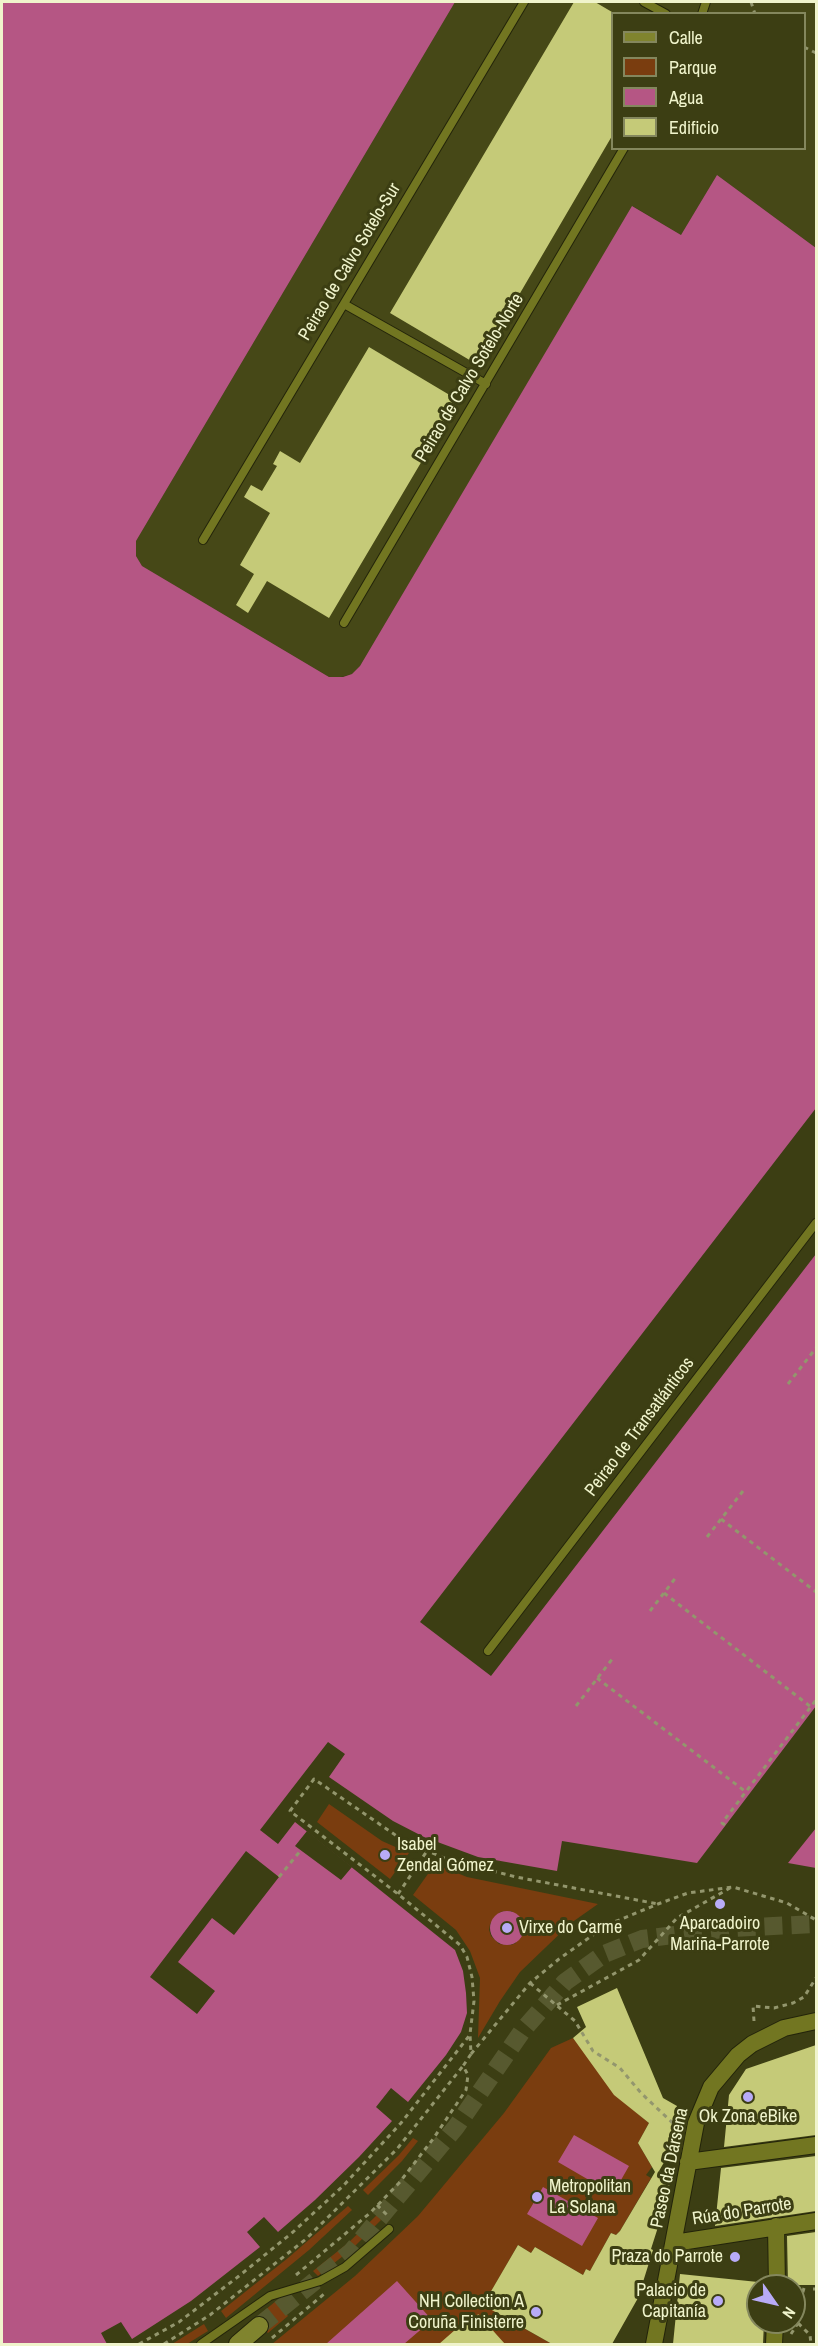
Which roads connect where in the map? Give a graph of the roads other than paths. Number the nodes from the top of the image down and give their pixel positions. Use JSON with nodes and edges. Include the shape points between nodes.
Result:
{"nodes":[{"id":1,"x":524,"y":2,"type":"edge"},
{"id":2,"x":644,"y":2,"type":"edge"},
{"id":3,"x":662,"y":12,"type":"edge"},
{"id":4,"x":623,"y":150,"type":"edge"},
{"id":5,"x":344,"y":304,"type":"junction"},
{"id":6,"x":486,"y":384,"type":"junction"},
{"id":7,"x":203,"y":540,"type":"dead end"},
{"id":8,"x":344,"y":623,"type":"dead end"},
{"id":9,"x":816,"y":1223,"type":"edge"},
{"id":10,"x":488,"y":1651,"type":"dead end"},
{"id":11,"x":816,"y":2021,"type":"edge"},
{"id":12,"x":816,"y":2145,"type":"edge"},
{"id":13,"x":688,"y":2162,"type":"junction"},
{"id":14,"x":816,"y":2221,"type":"edge"},
{"id":15,"x":776,"y":2226,"type":"junction"},
{"id":16,"x":389,"y":2229,"type":"dead end"},
{"id":17,"x":674,"y":2243,"type":"junction"},
{"id":18,"x":777,"y":2274,"type":"edge"},
{"id":19,"x":260,"y":2326,"type":"tunnel mouth"},
{"id":20,"x":201,"y":2344,"type":"edge"},
{"id":21,"x":238,"y":2344,"type":"edge"},
{"id":22,"x":654,"y":2344,"type":"edge"}],
"edges":[{"from":1,"to":5,"type":"lane","name":"Peirao de Calvo Sotelo-Sur"},
{"from":2,"to":3,"type":"lane"},
{"from":4,"to":6,"type":"lane","name":"Peirao de Calvo Sotelo-Norte"},
{"from":5,"to":6,"type":"lane"},
{"from":5,"to":7,"type":"lane","name":"Peirao de Calvo Sotelo-Sur"},
{"from":6,"to":8,"type":"lane","name":"Peirao de Calvo Sotelo-Norte"},
{"from":9,"to":10,"type":"lane","name":"Peirao de Transatlánticos"},
{"from":11,"to":13,"type":"street","name":"Paseo da Dársena","via":[[768,2034],[723,2071],[711,2087],[696,2123]]},
{"from":12,"to":13,"type":"street"},
{"from":13,"to":17,"type":"street","name":"Paseo da Dársena"},
{"from":14,"to":15,"type":"street","name":"Rúa do Parrote"},
{"from":15,"to":17,"type":"street","name":"Rúa do Parrote"},
{"from":15,"to":18,"type":"street"},
{"from":16,"to":20,"type":"lane","via":[[345,2267],[320,2282],[270,2296]]},
{"from":17,"to":22,"type":"street","name":"Paseo da Dársena"},
{"from":19,"to":21,"type":"main road"}]}
